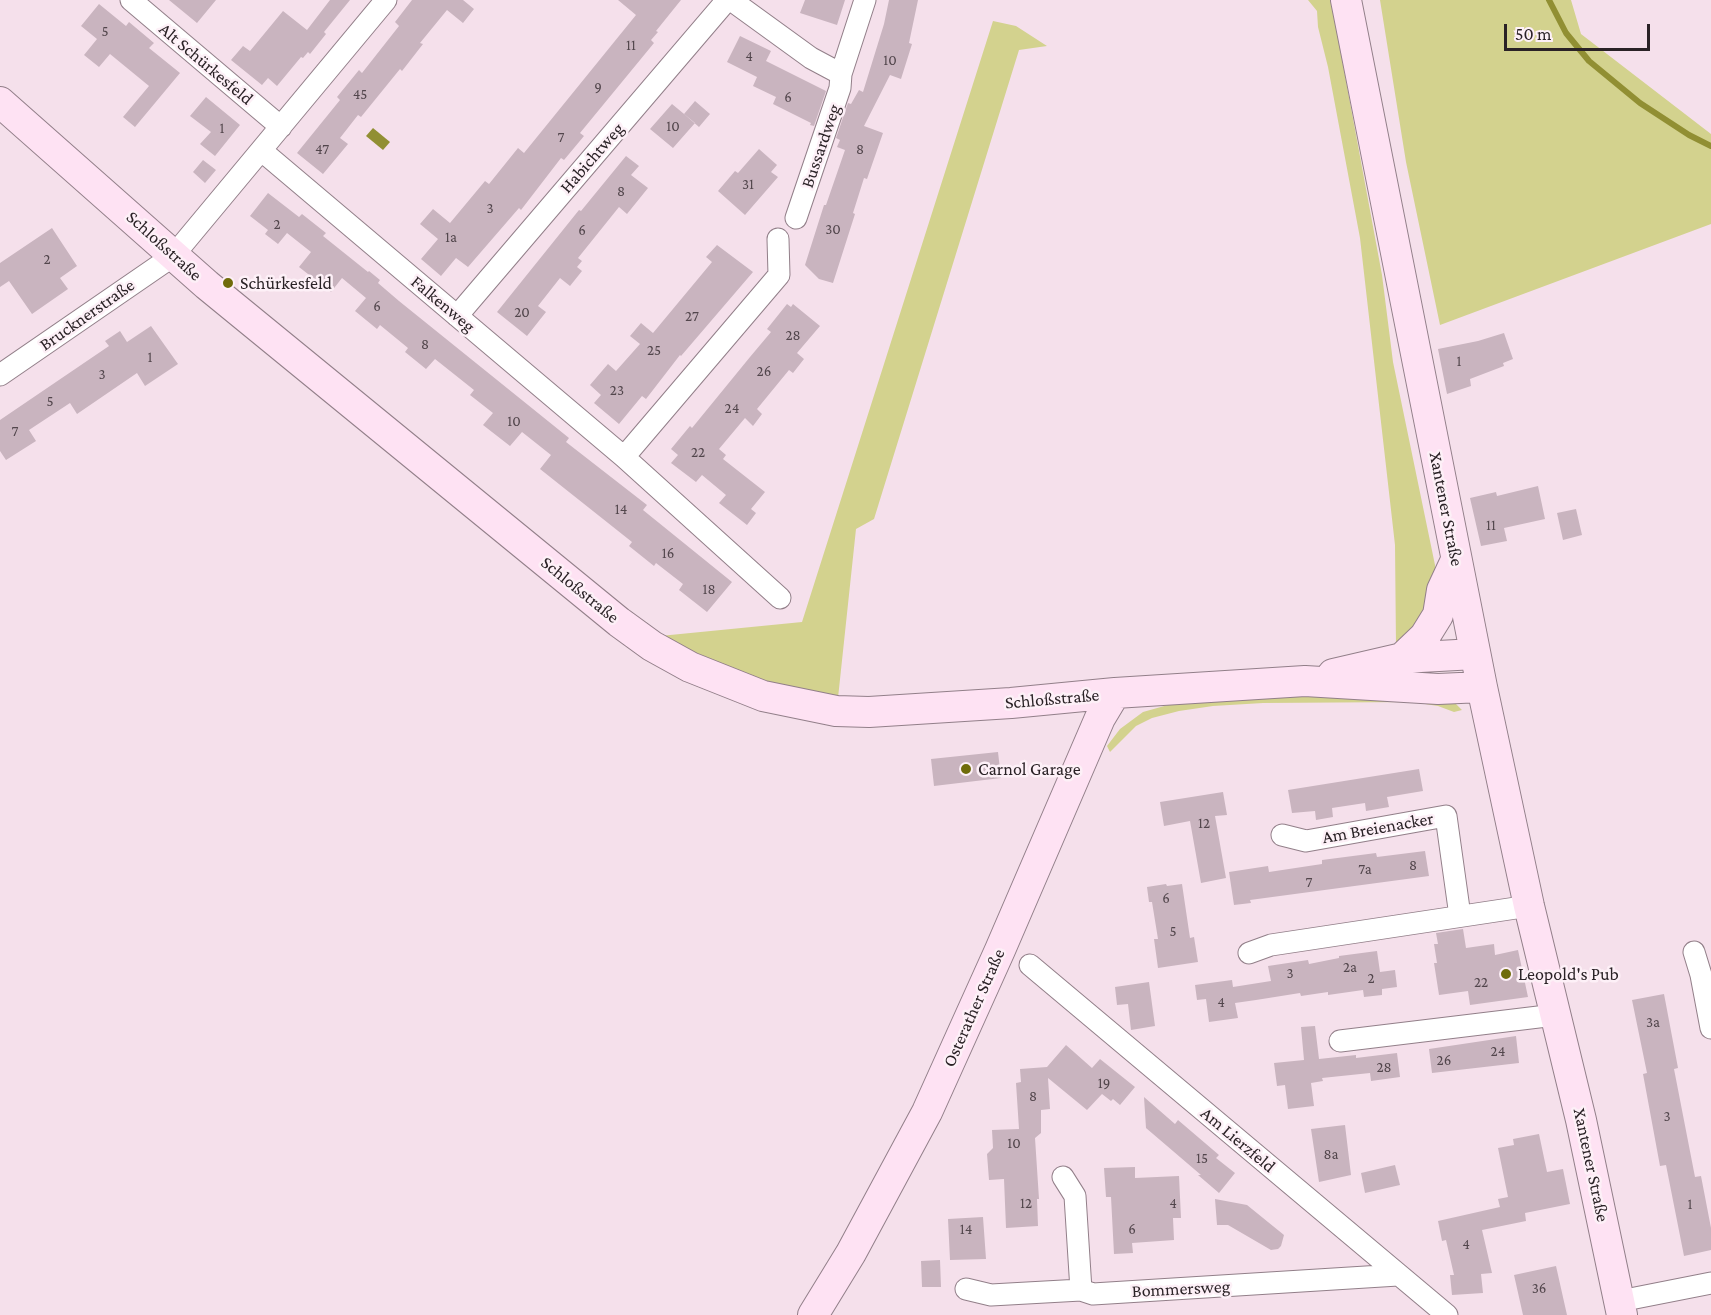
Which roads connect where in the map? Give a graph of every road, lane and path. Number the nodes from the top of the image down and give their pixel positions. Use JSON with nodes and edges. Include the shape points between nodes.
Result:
{"nodes":[{"id":1,"x":131,"y":0,"type":"edge"},
{"id":2,"x":386,"y":0,"type":"edge"},
{"id":3,"x":729,"y":0,"type":"edge"},
{"id":4,"x":865,"y":0,"type":"edge"},
{"id":5,"x":1346,"y":0,"type":"edge"},
{"id":6,"x":841,"y":74,"type":"junction"},
{"id":7,"x":0,"y":102,"type":"edge"},
{"id":8,"x":281,"y":127,"type":"junction"},
{"id":9,"x":262,"y":151,"type":"junction"},
{"id":10,"x":796,"y":218,"type":"dead end"},
{"id":11,"x":778,"y":239,"type":"dead end"},
{"id":12,"x":174,"y":256,"type":"junction"},
{"id":13,"x":457,"y":316,"type":"junction"},
{"id":14,"x":0,"y":375,"type":"edge"},
{"id":15,"x":624,"y":457,"type":"junction"},
{"id":16,"x":1456,"y":560,"type":"junction"},
{"id":17,"x":780,"y":598,"type":"dead end"},
{"id":18,"x":1475,"y":654,"type":"junction"},
{"id":19,"x":1402,"y":658,"type":"junction"},
{"id":20,"x":1305,"y":681,"type":"junction"},
{"id":21,"x":1482,"y":687,"type":"junction"},
{"id":22,"x":1115,"y":693,"type":"junction"},
{"id":23,"x":1282,"y":835,"type":"dead end"},
{"id":24,"x":1529,"y":906,"type":"junction"},
{"id":25,"x":1460,"y":916,"type":"junction"},
{"id":26,"x":1694,"y":952,"type":"dead end"},
{"id":27,"x":1249,"y":953,"type":"dead end"},
{"id":28,"x":1030,"y":966,"type":"dead end"},
{"id":29,"x":1555,"y":1016,"type":"junction"},
{"id":30,"x":1711,"y":1028,"type":"edge"},
{"id":31,"x":1340,"y":1041,"type":"dead end"},
{"id":32,"x":1063,"y":1177,"type":"dead end"},
{"id":33,"x":1398,"y":1275,"type":"junction"},
{"id":34,"x":1711,"y":1283,"type":"edge"},
{"id":35,"x":966,"y":1289,"type":"dead end"},
{"id":36,"x":1081,"y":1290,"type":"junction"},
{"id":37,"x":1621,"y":1308,"type":"edge"},
{"id":38,"x":813,"y":1315,"type":"edge"},
{"id":39,"x":1447,"y":1315,"type":"edge"}],
"edges":[{"from":1,"to":8,"type":"street","name":"Alt Schürkesfeld"},
{"from":2,"to":8,"type":"street"},
{"from":3,"to":6,"type":"street","via":[[811,58]]},
{"from":3,"to":13,"type":"street","name":"Habichtweg"},
{"from":4,"to":6,"type":"street","name":"Bussardweg"},
{"from":5,"to":16,"type":"main road","name":"Xantener Straße"},
{"from":6,"to":10,"type":"street","name":"Bussardweg","via":[[840,88]]},
{"from":7,"to":12,"type":"main road","name":"Schloßstraße"},
{"from":8,"to":9,"type":"street"},
{"from":9,"to":12,"type":"street"},
{"from":9,"to":13,"type":"street","name":"Falkenweg"},
{"from":11,"to":15,"type":"street","via":[[779,274]]},
{"from":12,"to":14,"type":"street","name":"Brucknerstraße"},
{"from":12,"to":22,"type":"main road","name":"Schloßstraße","via":[[619,622],[690,667],[763,696],[836,711],[928,709]]},
{"from":13,"to":15,"type":"street","name":"Falkenweg"},
{"from":15,"to":17,"type":"street","name":"Falkenweg"},
{"from":16,"to":18,"type":"main road","name":"Xantener Straße"},
{"from":16,"to":19,"type":"main road","via":[[1442,590],[1438,615],[1425,636]]},
{"from":18,"to":19,"type":"main road","name":"Schloßstraße"},
{"from":18,"to":21,"type":"main road","name":"Xantener Straße"},
{"from":19,"to":20,"type":"main road","name":"Schloßstraße"},
{"from":20,"to":21,"type":"main road","name":"Schloßstraße","via":[[1438,689]]},
{"from":20,"to":22,"type":"main road","name":"Schloßstraße"},
{"from":21,"to":24,"type":"main road","name":"Xantener Straße"},
{"from":22,"to":38,"type":"main road","name":"Osterather Straße","via":[[1100,718],[927,1112]]},
{"from":23,"to":25,"type":"street","name":"Am Breienacker","via":[[1306,841],[1446,816]]},
{"from":24,"to":25,"type":"street"},
{"from":24,"to":29,"type":"main road","name":"Xantener Straße"},
{"from":25,"to":27,"type":"street","via":[[1271,945]]},
{"from":26,"to":30,"type":"street"},
{"from":28,"to":33,"type":"street","name":"Am Lierzfeld"},
{"from":29,"to":31,"type":"street"},
{"from":29,"to":37,"type":"main road","name":"Xantener Straße"},
{"from":32,"to":36,"type":"street","via":[[1075,1196]]},
{"from":33,"to":36,"type":"street","name":"Bommersweg","via":[[1093,1294]]},
{"from":33,"to":39,"type":"street","name":"Am Lierzfeld"},
{"from":34,"to":37,"type":"street"},
{"from":35,"to":36,"type":"street","name":"Bommersweg","via":[[991,1295]]}]}
